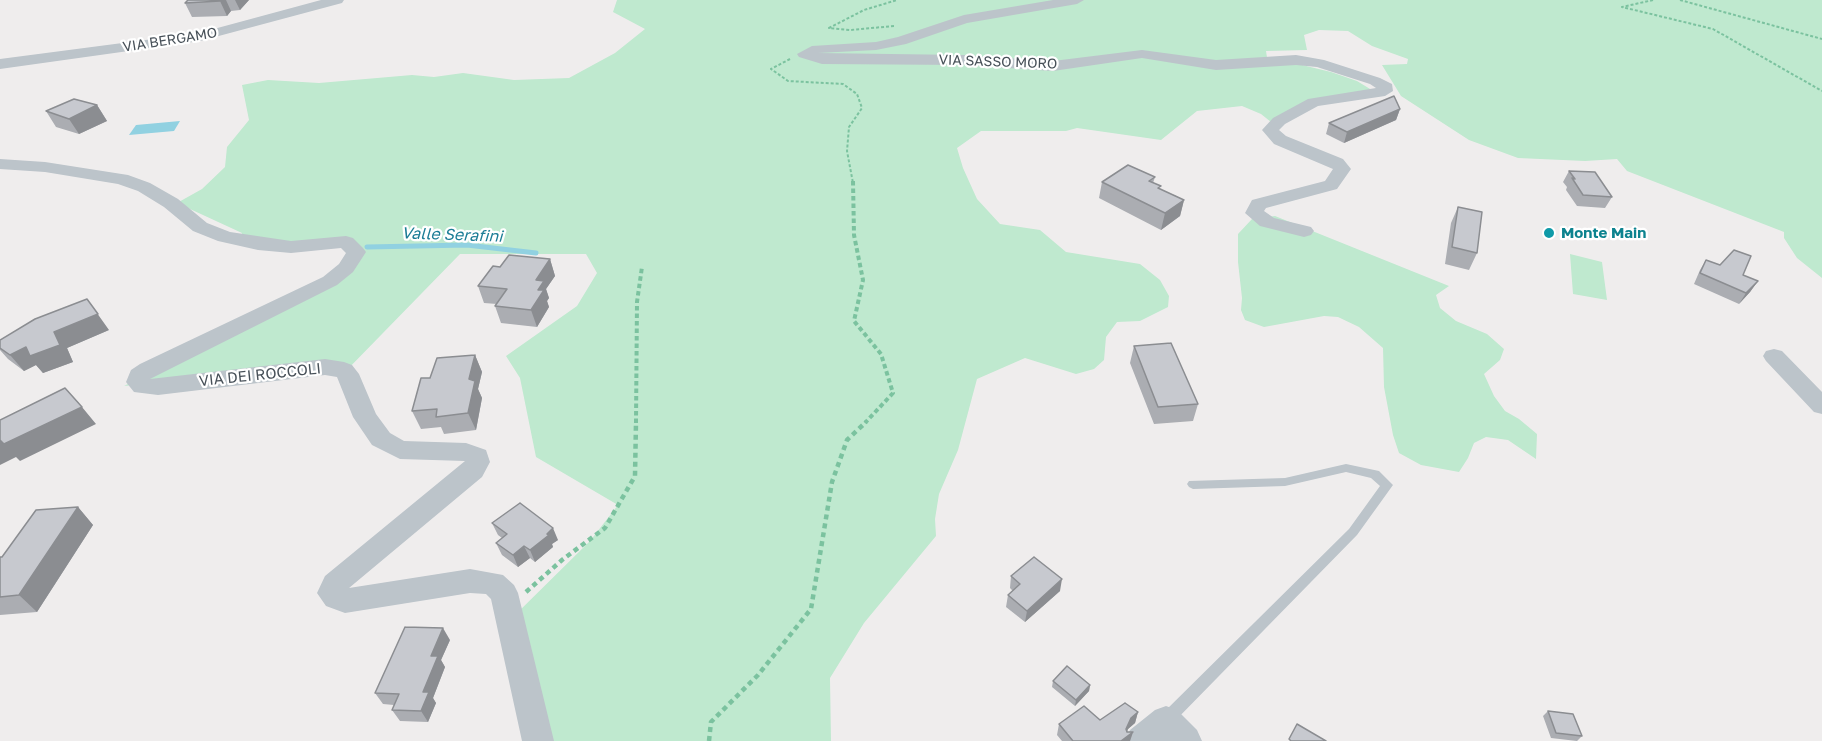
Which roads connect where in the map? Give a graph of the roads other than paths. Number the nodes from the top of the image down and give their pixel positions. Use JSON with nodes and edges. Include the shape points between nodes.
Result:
{"nodes":[{"id":1,"x":337,"y":0,"type":"edge"},
{"id":2,"x":1077,"y":0,"type":"edge"},
{"id":3,"x":0,"y":64,"type":"edge"},
{"id":4,"x":0,"y":164,"type":"edge"},
{"id":5,"x":1304,"y":231,"type":"dead end"},
{"id":6,"x":1774,"y":356,"type":"dead end"},
{"id":7,"x":1822,"y":406,"type":"edge"},
{"id":8,"x":1193,"y":484,"type":"dead end"},
{"id":9,"x":1176,"y":730,"type":"edge"},
{"id":10,"x":538,"y":741,"type":"edge"},
{"id":11,"x":1141,"y":741,"type":"edge"}],
"edges":[{"from":1,"to":3,"type":"street","name":"VIA BERGAMO","via":[[200,37]]},
{"from":2,"to":5,"type":"street","name":"VIA SASSO MORO","via":[[963,19],[901,42],[823,48],[804,54],[822,59],[963,60],[1053,66],[1142,54],[1216,65],[1296,60],[1319,63],[1375,81],[1386,87],[1385,92],[1314,102],[1270,130],[1280,140],[1337,163],[1342,169],[1331,185],[1258,204],[1254,213],[1267,222]]},
{"from":4,"to":10,"type":"street","name":"VIA DEI ROCCOLI","via":[[122,179],[144,186],[200,227],[236,239],[291,247],[346,242],[356,252],[346,268],[330,281],[148,369],[137,382],[158,387],[325,367],[344,370],[365,417],[381,439],[400,450],[466,452],[477,456],[473,470],[335,584],[332,593],[345,601],[470,581],[493,583],[504,592]]},
{"from":6,"to":7,"type":"street"},
{"from":8,"to":9,"type":"lane","via":[[1285,482],[1346,468],[1375,474],[1387,485],[1353,532]]},
{"from":9,"to":11,"type":"street"}]}
